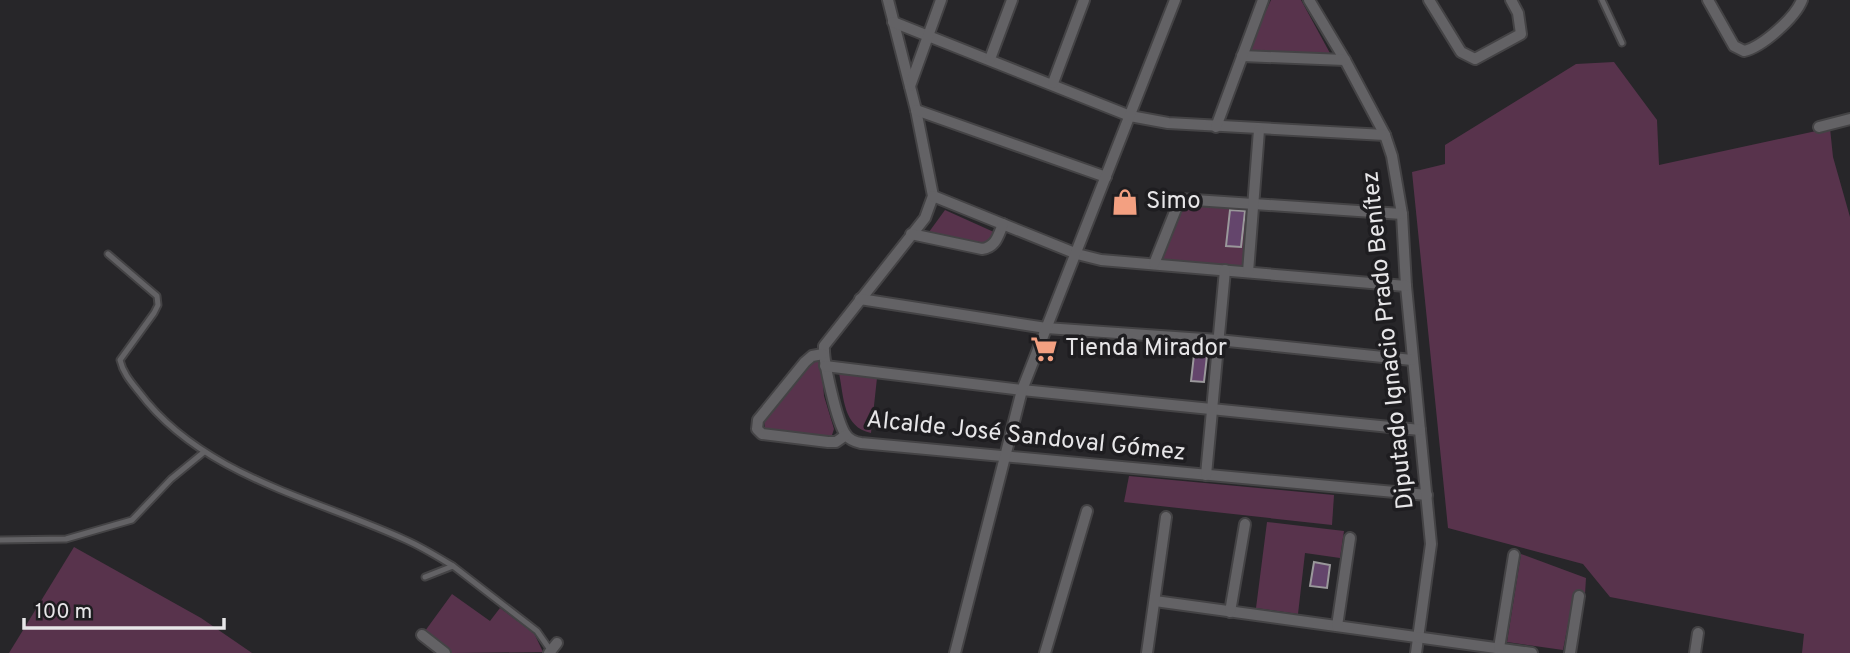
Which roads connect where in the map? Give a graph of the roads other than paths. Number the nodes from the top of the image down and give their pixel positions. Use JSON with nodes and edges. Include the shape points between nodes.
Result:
{"nodes":[{"id":1,"x":888,"y":0,"type":"edge"},
{"id":2,"x":941,"y":0,"type":"edge"},
{"id":3,"x":1012,"y":0,"type":"edge"},
{"id":4,"x":1084,"y":0,"type":"edge"},
{"id":5,"x":1175,"y":0,"type":"edge"},
{"id":6,"x":1264,"y":0,"type":"edge"},
{"id":7,"x":1309,"y":0,"type":"edge"},
{"id":8,"x":1429,"y":0,"type":"edge"},
{"id":9,"x":1511,"y":0,"type":"edge"},
{"id":10,"x":1602,"y":0,"type":"edge"},
{"id":11,"x":1708,"y":0,"type":"edge"},
{"id":12,"x":1802,"y":0,"type":"edge"},
{"id":13,"x":893,"y":22,"type":"junction"},
{"id":14,"x":928,"y":35,"type":"junction"},
{"id":15,"x":1622,"y":43,"type":"dead end"},
{"id":16,"x":1242,"y":56,"type":"junction"},
{"id":17,"x":990,"y":59,"type":"junction"},
{"id":18,"x":1345,"y":60,"type":"junction"},
{"id":19,"x":1053,"y":83,"type":"junction"},
{"id":20,"x":910,"y":86,"type":"junction"},
{"id":21,"x":916,"y":110,"type":"junction"},
{"id":22,"x":1130,"y":116,"type":"junction"},
{"id":23,"x":1850,"y":119,"type":"edge"},
{"id":24,"x":1216,"y":127,"type":"junction"},
{"id":25,"x":1819,"y":127,"type":"dead end"},
{"id":26,"x":1259,"y":130,"type":"junction"},
{"id":27,"x":1385,"y":135,"type":"junction"},
{"id":28,"x":1106,"y":177,"type":"junction"},
{"id":29,"x":933,"y":196,"type":"junction"},
{"id":30,"x":1253,"y":204,"type":"junction"},
{"id":31,"x":1402,"y":214,"type":"junction"},
{"id":32,"x":1003,"y":224,"type":"junction"},
{"id":33,"x":911,"y":234,"type":"junction"},
{"id":34,"x":108,"y":254,"type":"dead end"},
{"id":35,"x":1077,"y":254,"type":"junction"},
{"id":36,"x":1154,"y":264,"type":"junction"},
{"id":37,"x":1225,"y":270,"type":"junction"},
{"id":38,"x":1248,"y":272,"type":"junction"},
{"id":39,"x":1406,"y":286,"type":"junction"},
{"id":40,"x":860,"y":299,"type":"junction"},
{"id":41,"x":1046,"y":328,"type":"junction"},
{"id":42,"x":1218,"y":340,"type":"junction"},
{"id":43,"x":824,"y":360,"type":"junction"},
{"id":44,"x":1412,"y":360,"type":"junction"},
{"id":45,"x":1021,"y":390,"type":"junction"},
{"id":46,"x":1212,"y":408,"type":"junction"},
{"id":47,"x":1420,"y":430,"type":"junction"},
{"id":48,"x":846,"y":435,"type":"junction"},
{"id":49,"x":204,"y":452,"type":"junction"},
{"id":50,"x":1003,"y":457,"type":"junction"},
{"id":51,"x":1206,"y":475,"type":"junction"},
{"id":52,"x":1427,"y":495,"type":"junction"},
{"id":53,"x":1087,"y":511,"type":"dead end"},
{"id":54,"x":1167,"y":517,"type":"dead end"},
{"id":55,"x":1245,"y":524,"type":"dead end"},
{"id":56,"x":1350,"y":538,"type":"dead end"},
{"id":57,"x":0,"y":540,"type":"edge"},
{"id":58,"x":1514,"y":555,"type":"dead end"},
{"id":59,"x":453,"y":566,"type":"junction"},
{"id":60,"x":425,"y":577,"type":"dead end"},
{"id":61,"x":1580,"y":596,"type":"dead end"},
{"id":62,"x":1155,"y":601,"type":"junction"},
{"id":63,"x":1230,"y":612,"type":"junction"},
{"id":64,"x":1338,"y":626,"type":"junction"},
{"id":65,"x":1698,"y":633,"type":"dead end"},
{"id":66,"x":422,"y":635,"type":"dead end"},
{"id":67,"x":1418,"y":637,"type":"junction"},
{"id":68,"x":1499,"y":648,"type":"junction"},
{"id":69,"x":552,"y":649,"type":"edge"},
{"id":70,"x":445,"y":653,"type":"edge"},
{"id":71,"x":955,"y":653,"type":"edge"},
{"id":72,"x":1045,"y":653,"type":"edge"},
{"id":73,"x":1147,"y":653,"type":"edge"},
{"id":74,"x":1416,"y":653,"type":"edge"},
{"id":75,"x":1532,"y":653,"type":"edge"},
{"id":76,"x":1570,"y":653,"type":"edge"},
{"id":77,"x":1695,"y":653,"type":"edge"}],
"edges":[{"from":1,"to":13,"type":"street"},
{"from":2,"to":14,"type":"street"},
{"from":3,"to":17,"type":"street"},
{"from":4,"to":19,"type":"street"},
{"from":5,"to":22,"type":"street"},
{"from":6,"to":16,"type":"street"},
{"from":7,"to":18,"type":"street","name":"Diputado Ignacio Prado Benítez"},
{"from":8,"to":9,"type":"street","via":[[1461,52],[1475,59],[1521,34]]},
{"from":10,"to":15,"type":"lane"},
{"from":11,"to":12,"type":"street","via":[[1734,46],[1744,51],[1755,49],[1783,25]]},
{"from":13,"to":14,"type":"street"},
{"from":13,"to":20,"type":"street"},
{"from":14,"to":17,"type":"street"},
{"from":14,"to":20,"type":"street"},
{"from":16,"to":18,"type":"street"},
{"from":16,"to":24,"type":"street"},
{"from":17,"to":19,"type":"street"},
{"from":18,"to":27,"type":"street","name":"Diputado Ignacio Prado Benítez"},
{"from":19,"to":22,"type":"street"},
{"from":20,"to":21,"type":"street"},
{"from":21,"to":28,"type":"street"},
{"from":21,"to":29,"type":"street"},
{"from":22,"to":24,"type":"street"},
{"from":22,"to":28,"type":"street"},
{"from":23,"to":25,"type":"street"},
{"from":24,"to":26,"type":"street"},
{"from":26,"to":27,"type":"street"},
{"from":26,"to":30,"type":"street"},
{"from":27,"to":31,"type":"street","name":"Diputado Ignacio Prado Benítez"},
{"from":28,"to":35,"type":"street"},
{"from":29,"to":32,"type":"street"},
{"from":29,"to":33,"type":"street","via":[[925,218]]},
{"from":30,"to":31,"type":"street"},
{"from":30,"to":36,"type":"street","via":[[1180,199]]},
{"from":30,"to":38,"type":"street"},
{"from":31,"to":39,"type":"street","name":"Diputado Ignacio Prado Benítez"},
{"from":32,"to":33,"type":"street","via":[[992,246],[982,249]]},
{"from":32,"to":35,"type":"street"},
{"from":33,"to":40,"type":"street"},
{"from":34,"to":49,"type":"lane","via":[[157,296],[154,313],[120,360],[122,370],[152,409]]},
{"from":35,"to":36,"type":"street"},
{"from":35,"to":41,"type":"street"},
{"from":36,"to":37,"type":"street"},
{"from":37,"to":38,"type":"street"},
{"from":37,"to":42,"type":"street"},
{"from":38,"to":39,"type":"street"},
{"from":39,"to":44,"type":"street","name":"Diputado Ignacio Prado Benítez"},
{"from":40,"to":41,"type":"street"},
{"from":40,"to":43,"type":"street","via":[[828,339]]},
{"from":41,"to":42,"type":"street"},
{"from":41,"to":45,"type":"street"},
{"from":42,"to":44,"type":"street"},
{"from":42,"to":46,"type":"street"},
{"from":43,"to":45,"type":"street"},
{"from":43,"to":48,"type":"street","name":"Alcalde José Sandoval Gómez"},
{"from":43,"to":48,"type":"street","via":[[812,356],[805,362],[758,420],[757,429],[762,434],[828,442]]},
{"from":44,"to":47,"type":"street","name":"Diputado Ignacio Prado Benítez"},
{"from":45,"to":46,"type":"street"},
{"from":45,"to":50,"type":"street"},
{"from":46,"to":47,"type":"street"},
{"from":46,"to":51,"type":"street"},
{"from":47,"to":52,"type":"street","name":"Diputado Ignacio Prado Benítez"},
{"from":48,"to":50,"type":"street","name":"Alcalde José Sandoval Gómez","via":[[860,443]]},
{"from":49,"to":57,"type":"lane","via":[[132,520],[66,539]]},
{"from":49,"to":59,"type":"lane","via":[[253,478],[408,541]]},
{"from":50,"to":51,"type":"street","name":"Alcalde José Sandoval Gómez"},
{"from":50,"to":71,"type":"street"},
{"from":51,"to":52,"type":"street","name":"Alcalde José Sandoval Gómez"},
{"from":52,"to":67,"type":"street","name":"Diputado Ignacio Prado Benítez","via":[[1431,544]]},
{"from":53,"to":72,"type":"street"},
{"from":54,"to":62,"type":"street"},
{"from":55,"to":63,"type":"street"},
{"from":56,"to":64,"type":"street"},
{"from":58,"to":68,"type":"street"},
{"from":59,"to":60,"type":"lane"},
{"from":59,"to":69,"type":"lane","via":[[537,631]]},
{"from":61,"to":76,"type":"street"},
{"from":62,"to":63,"type":"street"},
{"from":62,"to":73,"type":"street"},
{"from":63,"to":64,"type":"street"},
{"from":64,"to":67,"type":"street"},
{"from":65,"to":77,"type":"street"},
{"from":66,"to":70,"type":"street"},
{"from":67,"to":68,"type":"street"},
{"from":67,"to":74,"type":"street","name":"Diputado Ignacio Prado Benítez"},
{"from":68,"to":75,"type":"street"}]}
